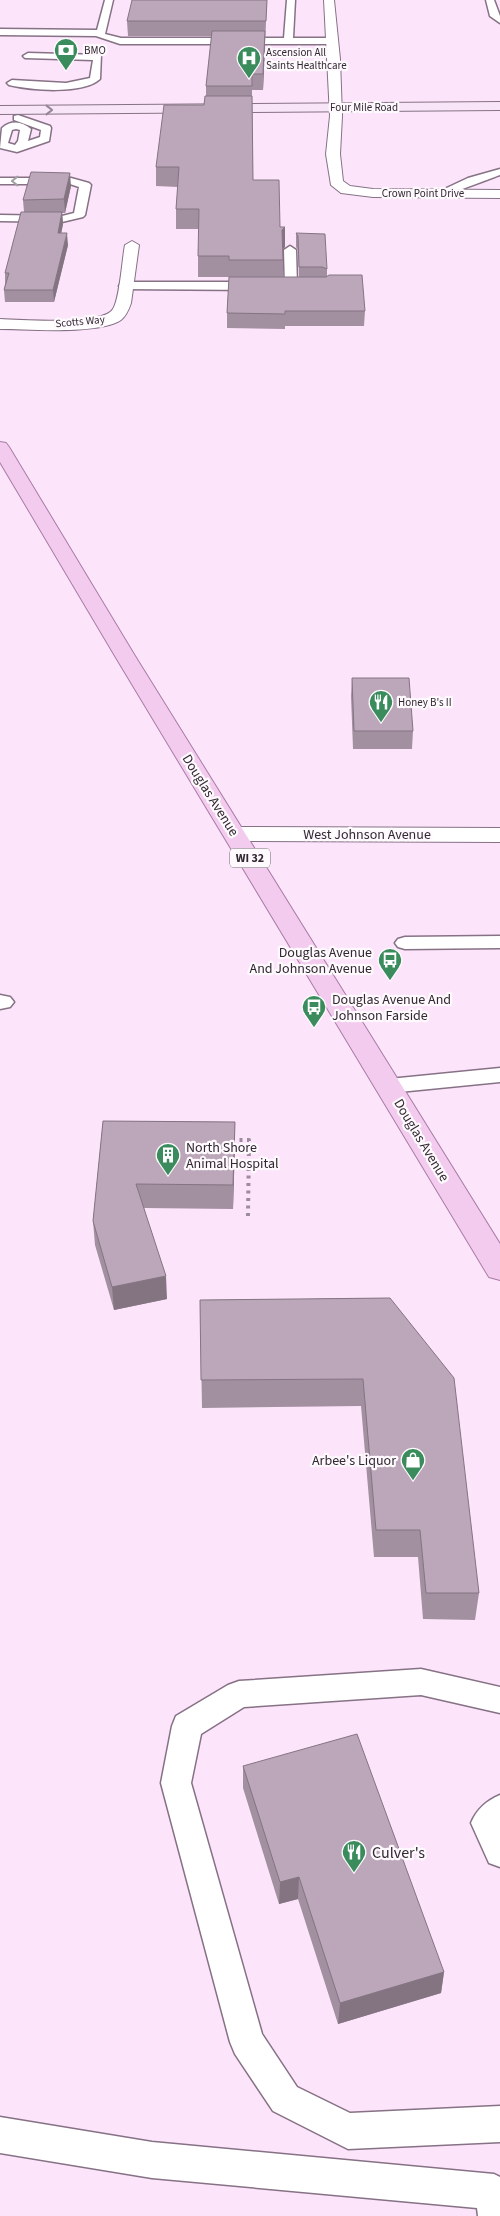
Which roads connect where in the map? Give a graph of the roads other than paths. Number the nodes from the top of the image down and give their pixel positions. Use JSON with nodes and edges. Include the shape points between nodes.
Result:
{"nodes":[{"id":1,"x":109,"y":0,"type":"edge"},
{"id":2,"x":291,"y":0,"type":"edge"},
{"id":3,"x":328,"y":0,"type":"edge"},
{"id":4,"x":490,"y":0,"type":"edge"},
{"id":5,"x":500,"y":20,"type":"edge"},
{"id":6,"x":101,"y":33,"type":"junction"},
{"id":7,"x":1,"y":37,"type":"edge"},
{"id":8,"x":288,"y":41,"type":"junction"},
{"id":9,"x":332,"y":41,"type":"junction"},
{"id":10,"x":27,"y":58,"type":"dead end"},
{"id":11,"x":12,"y":83,"type":"dead end"},
{"id":12,"x":0,"y":98,"type":"edge"},
{"id":13,"x":335,"y":106,"type":"junction"},
{"id":14,"x":500,"y":106,"type":"edge"},
{"id":15,"x":227,"y":107,"type":"junction"},
{"id":16,"x":0,"y":110,"type":"edge"},
{"id":17,"x":18,"y":118,"type":"junction"},
{"id":18,"x":0,"y":125,"type":"edge"},
{"id":19,"x":17,"y":149,"type":"junction"},
{"id":20,"x":500,"y":172,"type":"edge"},
{"id":21,"x":0,"y":181,"type":"edge"},
{"id":22,"x":442,"y":193,"type":"junction"},
{"id":23,"x":500,"y":194,"type":"edge"},
{"id":24,"x":0,"y":218,"type":"edge"},
{"id":25,"x":132,"y":245,"type":"dead end"},
{"id":26,"x":290,"y":250,"type":"dead end"},
{"id":27,"x":126,"y":286,"type":"junction"},
{"id":28,"x":281,"y":286,"type":"junction"},
{"id":29,"x":306,"y":286,"type":"edge"},
{"id":30,"x":0,"y":324,"type":"edge"},
{"id":31,"x":0,"y":447,"type":"edge"},
{"id":32,"x":235,"y":834,"type":"junction"},
{"id":33,"x":500,"y":835,"type":"edge"},
{"id":34,"x":500,"y":942,"type":"edge"},
{"id":35,"x":405,"y":943,"type":"dead end"},
{"id":36,"x":500,"y":1075,"type":"edge"},
{"id":37,"x":389,"y":1086,"type":"junction"},
{"id":38,"x":500,"y":1269,"type":"edge"},
{"id":39,"x":500,"y":1700,"type":"edge"},
{"id":40,"x":500,"y":1810,"type":"edge"},
{"id":41,"x":500,"y":1852,"type":"edge"},
{"id":42,"x":500,"y":2124,"type":"edge"},
{"id":43,"x":0,"y":2134,"type":"edge"},
{"id":44,"x":496,"y":2216,"type":"edge"}],
"edges":[{"from":1,"to":6,"type":"lane"},
{"from":2,"to":8,"type":"lane"},
{"from":3,"to":9,"type":"street"},
{"from":4,"to":5,"type":"lane","via":[[494,16]]},
{"from":6,"to":7,"type":"lane"},
{"from":6,"to":8,"type":"lane","via":[[106,38],[120,40]]},
{"from":8,"to":9,"type":"lane"},
{"from":9,"to":13,"type":"street"},
{"from":10,"to":11,"type":"lane","via":[[92,55],[98,57],[95,79],[48,86]]},
{"from":12,"to":15,"type":"main road","name":"Four Mile Road","via":[[190,102]]},
{"from":13,"to":14,"type":"main road","name":"Four Mile Road"},
{"from":13,"to":15,"type":"main road","name":"Four Mile Road"},
{"from":13,"to":22,"type":"street","name":"Crown Point Drive","via":[[333,154],[336,182],[346,190],[373,193]]},
{"from":17,"to":15,"type":"main road","name":"Four Mile Road","one_way":true},
{"from":16,"to":17,"type":"main road","name":"Four Mile Road"},
{"from":17,"to":18,"type":"lane"},
{"from":17,"to":19,"type":"lane","via":[[26,129],[23,142]]},
{"from":17,"to":19,"type":"lane","via":[[7,128],[2,145]]},
{"from":17,"to":19,"type":"lane","via":[[47,131],[45,139]]},
{"from":20,"to":22,"type":"lane"},
{"from":24,"to":21,"type":"lane","one_way":true,"via":[[62,219],[79,215],[85,185],[71,180]]},
{"from":22,"to":23,"type":"street","name":"Crown Point Drive"},
{"from":25,"to":27,"type":"street","name":"Scotts Way"},
{"from":26,"to":28,"type":"lane"},
{"from":27,"to":28,"type":"lane"},
{"from":27,"to":30,"type":"street","name":"Scotts Way","via":[[120,311],[113,318],[81,324]]},
{"from":28,"to":29,"type":"lane"},
{"from":31,"to":32,"type":"main road","name":"Douglas Avenue","number":"WI 32"},
{"from":32,"to":33,"type":"street","name":"West Johnson Avenue"},
{"from":32,"to":37,"type":"main road","name":"Douglas Avenue","number":"WI 32"},
{"from":34,"to":35,"type":"lane"},
{"from":36,"to":37,"type":"lane"},
{"from":37,"to":38,"type":"main road","name":"Douglas Avenue","number":"WI 32"},
{"from":39,"to":42,"type":"lane","via":[[421,1682],[239,1694],[187,1726],[176,1783],[247,2042],[285,2099],[348,2132]]},
{"from":40,"to":41,"type":"lane","via":[[487,1823]]},
{"from":43,"to":44,"type":"lane","via":[[152,2160],[494,2192]]}]}
